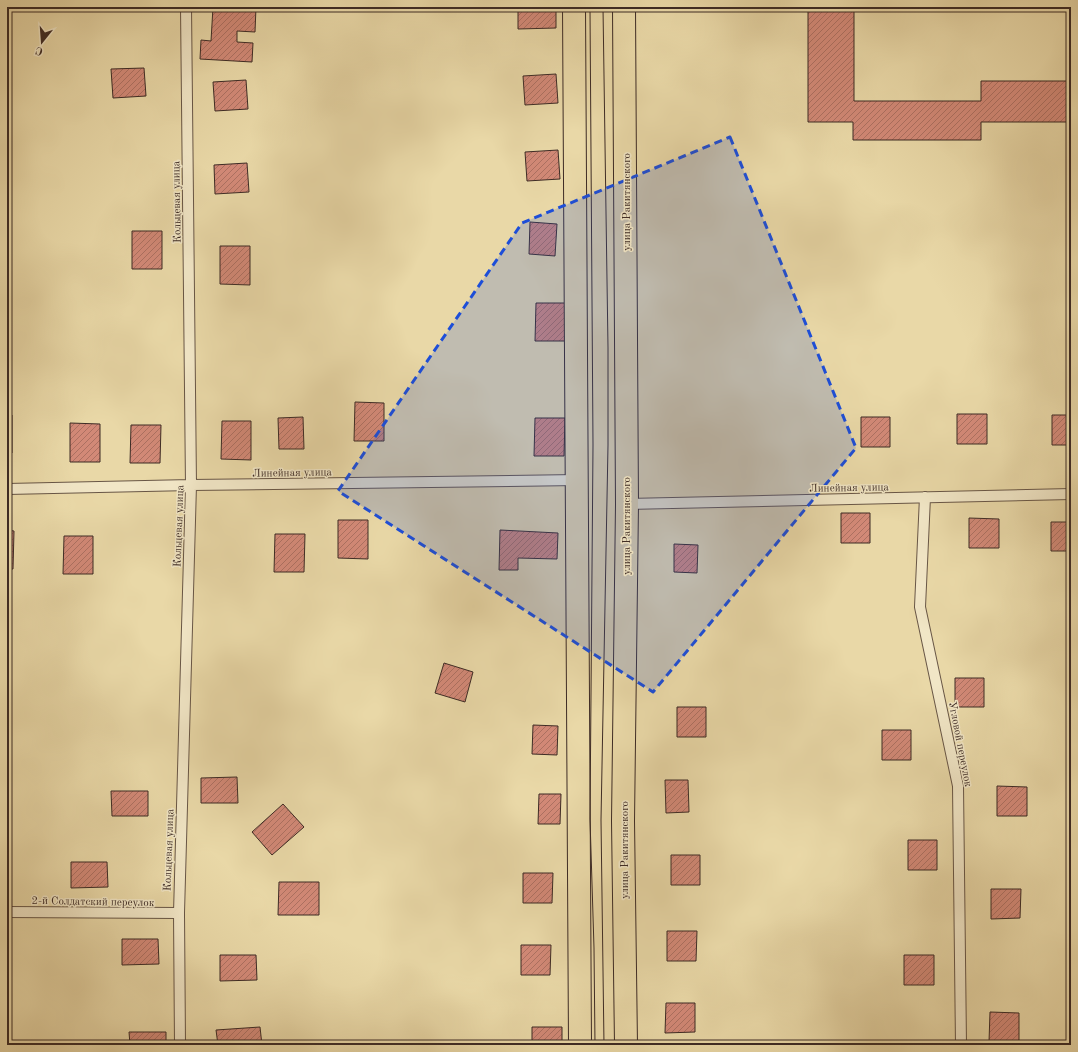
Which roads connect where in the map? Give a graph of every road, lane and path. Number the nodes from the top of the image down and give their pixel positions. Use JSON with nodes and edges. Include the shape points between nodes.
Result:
{"nodes":[{"id":1,"x":186,"y":7,"type":"edge"},
{"id":2,"x":574,"y":7,"type":"edge"},
{"id":3,"x":624,"y":7,"type":"edge"},
{"id":4,"x":578,"y":480,"type":"junction"},
{"id":5,"x":191,"y":485,"type":"junction"},
{"id":6,"x":7,"y":489,"type":"edge"},
{"id":7,"x":1071,"y":494,"type":"edge"},
{"id":8,"x":926,"y":497,"type":"junction"},
{"id":9,"x":627,"y":504,"type":"junction"},
{"id":10,"x":7,"y":912,"type":"edge"},
{"id":11,"x":179,"y":913,"type":"junction"},
{"id":12,"x":180,"y":1045,"type":"edge"},
{"id":13,"x":580,"y":1045,"type":"edge"},
{"id":14,"x":626,"y":1045,"type":"edge"},
{"id":15,"x":961,"y":1045,"type":"edge"}],
"edges":[{"from":1,"to":5,"type":"lane","name":"Кольцевая улица"},
{"from":2,"to":4,"type":"main road"},
{"from":3,"to":9,"type":"main road","name":"улица Ракитянского"},
{"from":4,"to":5,"type":"lane","name":"Линейная улица"},
{"from":4,"to":13,"type":"main road"},
{"from":5,"to":6,"type":"lane","name":"Линейная улица"},
{"from":5,"to":11,"type":"lane","name":"Кольцевая улица"},
{"from":7,"to":8,"type":"lane","name":"Линейная улица"},
{"from":8,"to":9,"type":"lane","name":"Линейная улица"},
{"from":8,"to":15,"type":"lane","name":"Угловой переулок","via":[[920,607],[958,786]]},
{"from":9,"to":14,"type":"main road","name":"улица Ракитянского","via":[[623,821]]},
{"from":10,"to":11,"type":"lane","name":"2-й Солдатский переулок"},
{"from":11,"to":12,"type":"lane","name":"Кольцевая улица"}]}
